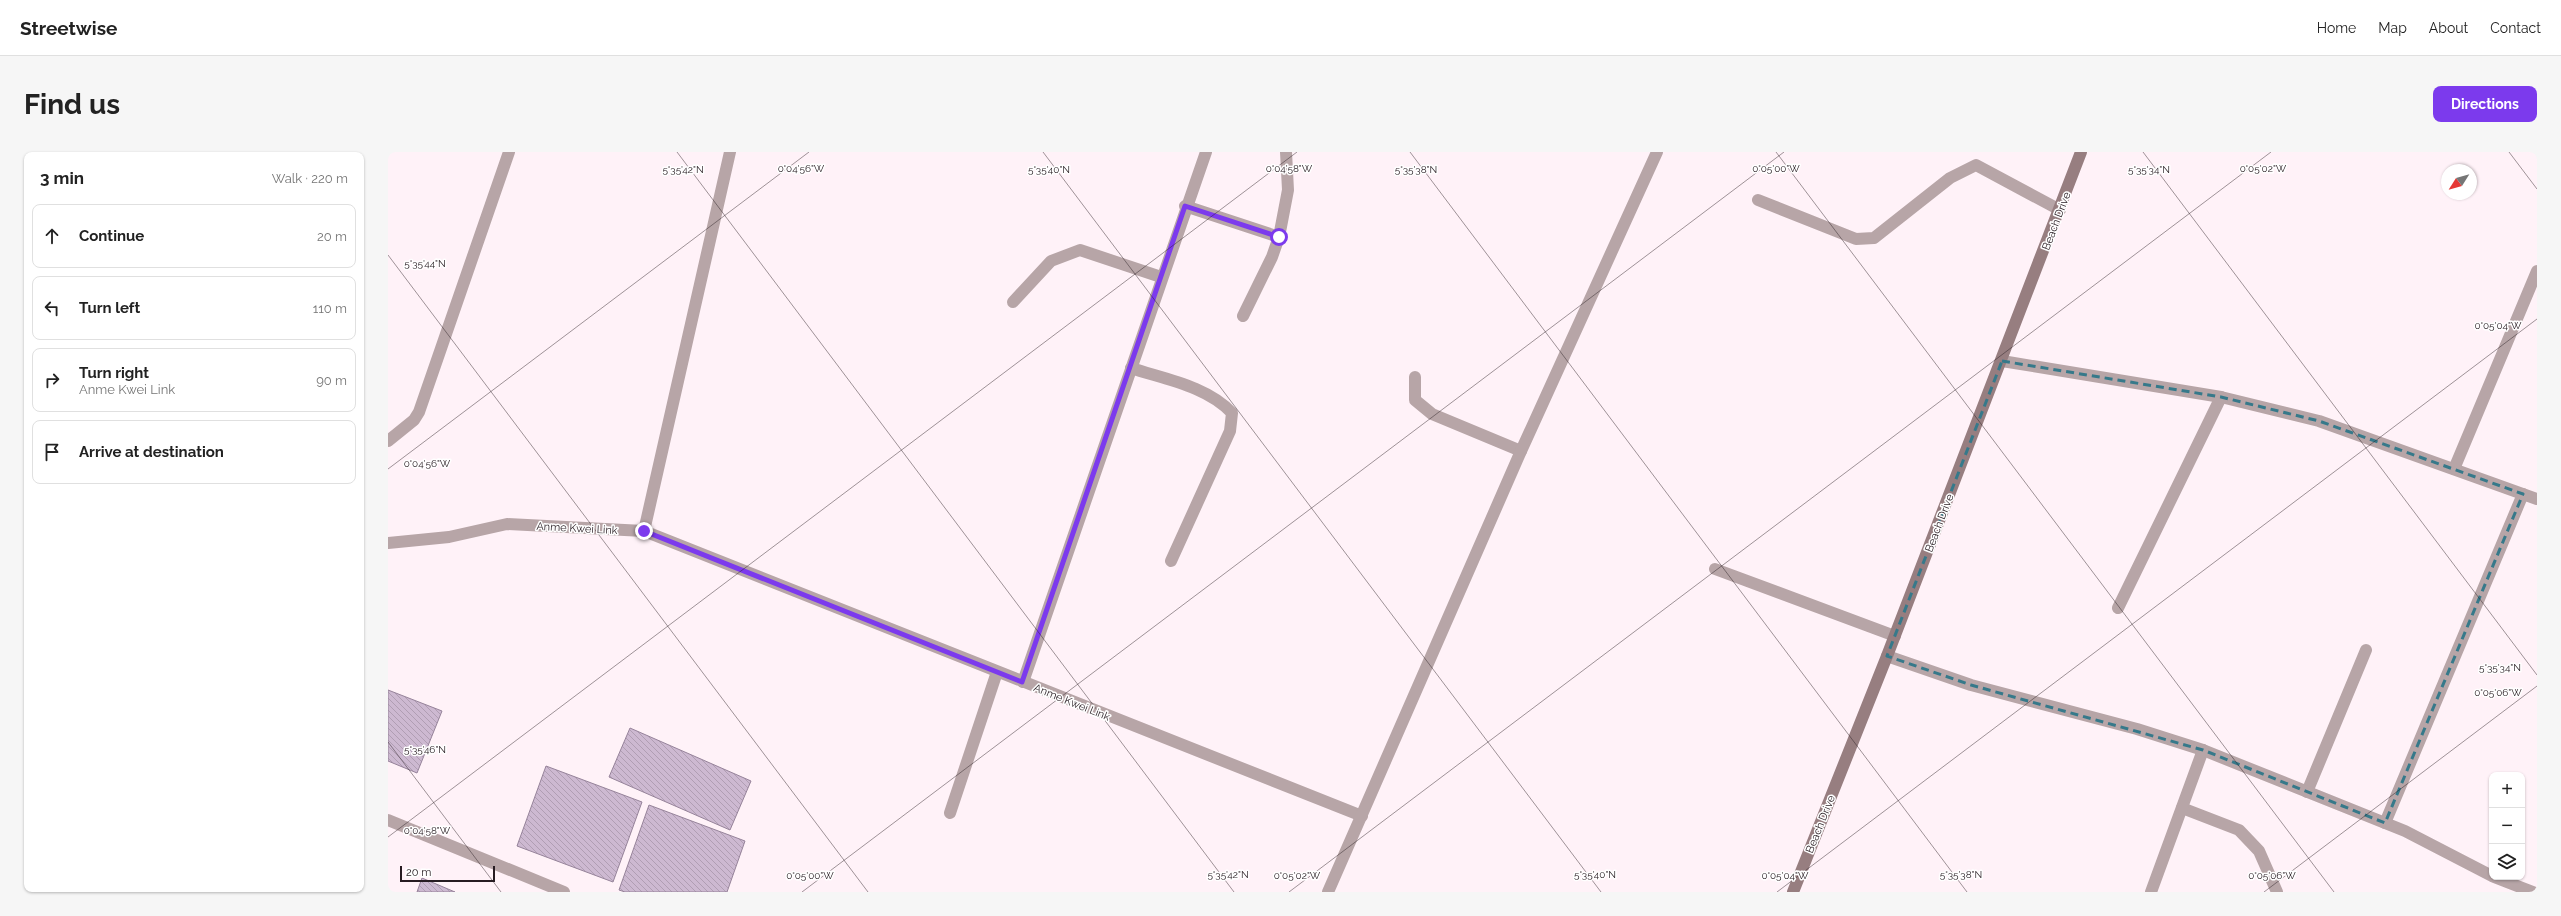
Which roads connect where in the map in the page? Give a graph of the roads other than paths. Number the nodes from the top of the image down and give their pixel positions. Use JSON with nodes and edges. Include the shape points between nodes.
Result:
{"nodes":[{"id":1,"x":509,"y":152,"type":"edge"},
{"id":2,"x":730,"y":152,"type":"edge"},
{"id":3,"x":1206,"y":152,"type":"edge"},
{"id":4,"x":1286,"y":152,"type":"edge"},
{"id":5,"x":1657,"y":152,"type":"edge"},
{"id":6,"x":2081,"y":152,"type":"edge"},
{"id":7,"x":1758,"y":200,"type":"dead end"},
{"id":8,"x":1185,"y":206,"type":"junction"},
{"id":9,"x":2060,"y":210,"type":"junction"},
{"id":10,"x":1279,"y":237,"type":"junction"},
{"id":11,"x":2537,"y":271,"type":"edge"},
{"id":12,"x":1162,"y":277,"type":"junction"},
{"id":13,"x":1013,"y":302,"type":"dead end"},
{"id":14,"x":1243,"y":316,"type":"dead end"},
{"id":15,"x":2002,"y":361,"type":"junction"},
{"id":16,"x":1131,"y":368,"type":"junction"},
{"id":17,"x":1415,"y":377,"type":"dead end"},
{"id":18,"x":2221,"y":397,"type":"junction"},
{"id":19,"x":388,"y":441,"type":"edge"},
{"id":20,"x":1521,"y":451,"type":"junction"},
{"id":21,"x":2454,"y":469,"type":"junction"},
{"id":22,"x":2524,"y":494,"type":"junction"},
{"id":23,"x":2537,"y":499,"type":"edge"},
{"id":24,"x":644,"y":531,"type":"junction"},
{"id":25,"x":388,"y":543,"type":"edge"},
{"id":26,"x":1171,"y":561,"type":"dead end"},
{"id":27,"x":1715,"y":569,"type":"dead end"},
{"id":28,"x":2118,"y":608,"type":"dead end"},
{"id":29,"x":1895,"y":636,"type":"junction"},
{"id":30,"x":2366,"y":650,"type":"dead end"},
{"id":31,"x":1887,"y":656,"type":"junction"},
{"id":32,"x":997,"y":672,"type":"junction"},
{"id":33,"x":1022,"y":682,"type":"junction"},
{"id":34,"x":2203,"y":750,"type":"junction"},
{"id":35,"x":2308,"y":792,"type":"junction"},
{"id":36,"x":2182,"y":808,"type":"junction"},
{"id":37,"x":950,"y":813,"type":"dead end"},
{"id":38,"x":1362,"y":816,"type":"junction"},
{"id":39,"x":388,"y":820,"type":"edge"},
{"id":40,"x":2385,"y":823,"type":"junction"},
{"id":41,"x":2489,"y":875,"type":"edge"},
{"id":42,"x":2501,"y":880,"type":"edge"},
{"id":43,"x":564,"y":892,"type":"edge"},
{"id":44,"x":1328,"y":892,"type":"edge"},
{"id":45,"x":1793,"y":892,"type":"edge"},
{"id":46,"x":2151,"y":892,"type":"edge"},
{"id":47,"x":2277,"y":892,"type":"edge"},
{"id":48,"x":2533,"y":892,"type":"edge"}],
"edges":[{"from":1,"to":19,"type":"street","via":[[422,406],[414,420]]},
{"from":2,"to":24,"type":"street"},
{"from":3,"to":8,"type":"street"},
{"from":4,"to":10,"type":"street","via":[[1288,190]]},
{"from":5,"to":20,"type":"street"},
{"from":6,"to":9,"type":"street","name":"Beach Drive"},
{"from":7,"to":9,"type":"street","via":[[1856,240],[1874,238],[1950,178],[1976,165]]},
{"from":8,"to":10,"type":"street"},
{"from":8,"to":12,"type":"street"},
{"from":9,"to":15,"type":"street","name":"Beach Drive"},
{"from":10,"to":14,"type":"street"},
{"from":11,"to":21,"type":"street"},
{"from":12,"to":13,"type":"street","via":[[1080,250],[1051,261]]},
{"from":12,"to":16,"type":"street"},
{"from":15,"to":18,"type":"street"},
{"from":15,"to":29,"type":"street","name":"Beach Drive"},
{"from":16,"to":26,"type":"street","via":[[1206,394],[1223,403],[1232,412],[1230,431]]},
{"from":16,"to":33,"type":"street"},
{"from":17,"to":20,"type":"street","via":[[1415,400],[1432,414]]},
{"from":18,"to":21,"type":"street","via":[[2319,421]]},
{"from":18,"to":28,"type":"street"},
{"from":20,"to":38,"type":"street"},
{"from":21,"to":22,"type":"street"},
{"from":22,"to":23,"type":"street"},
{"from":22,"to":40,"type":"street"},
{"from":24,"to":25,"type":"street","name":"Anme Kwei Link","via":[[507,524],[449,537]]},
{"from":24,"to":32,"type":"street","name":"Anme Kwei Link"},
{"from":27,"to":29,"type":"street"},
{"from":29,"to":31,"type":"street","name":"Beach Drive"},
{"from":30,"to":35,"type":"street"},
{"from":31,"to":34,"type":"street","via":[[1971,685],[2137,729]]},
{"from":31,"to":45,"type":"street","name":"Beach Drive"},
{"from":32,"to":33,"type":"street","name":"Anme Kwei Link"},
{"from":32,"to":37,"type":"street"},
{"from":33,"to":38,"type":"street","name":"Anme Kwei Link"},
{"from":34,"to":35,"type":"street"},
{"from":34,"to":36,"type":"street"},
{"from":35,"to":40,"type":"street"},
{"from":36,"to":46,"type":"street"},
{"from":36,"to":47,"type":"street","via":[[2239,830],[2259,851]]},
{"from":38,"to":44,"type":"street"},
{"from":39,"to":43,"type":"street"},
{"from":40,"to":41,"type":"street"},
{"from":42,"to":48,"type":"street"}]}
